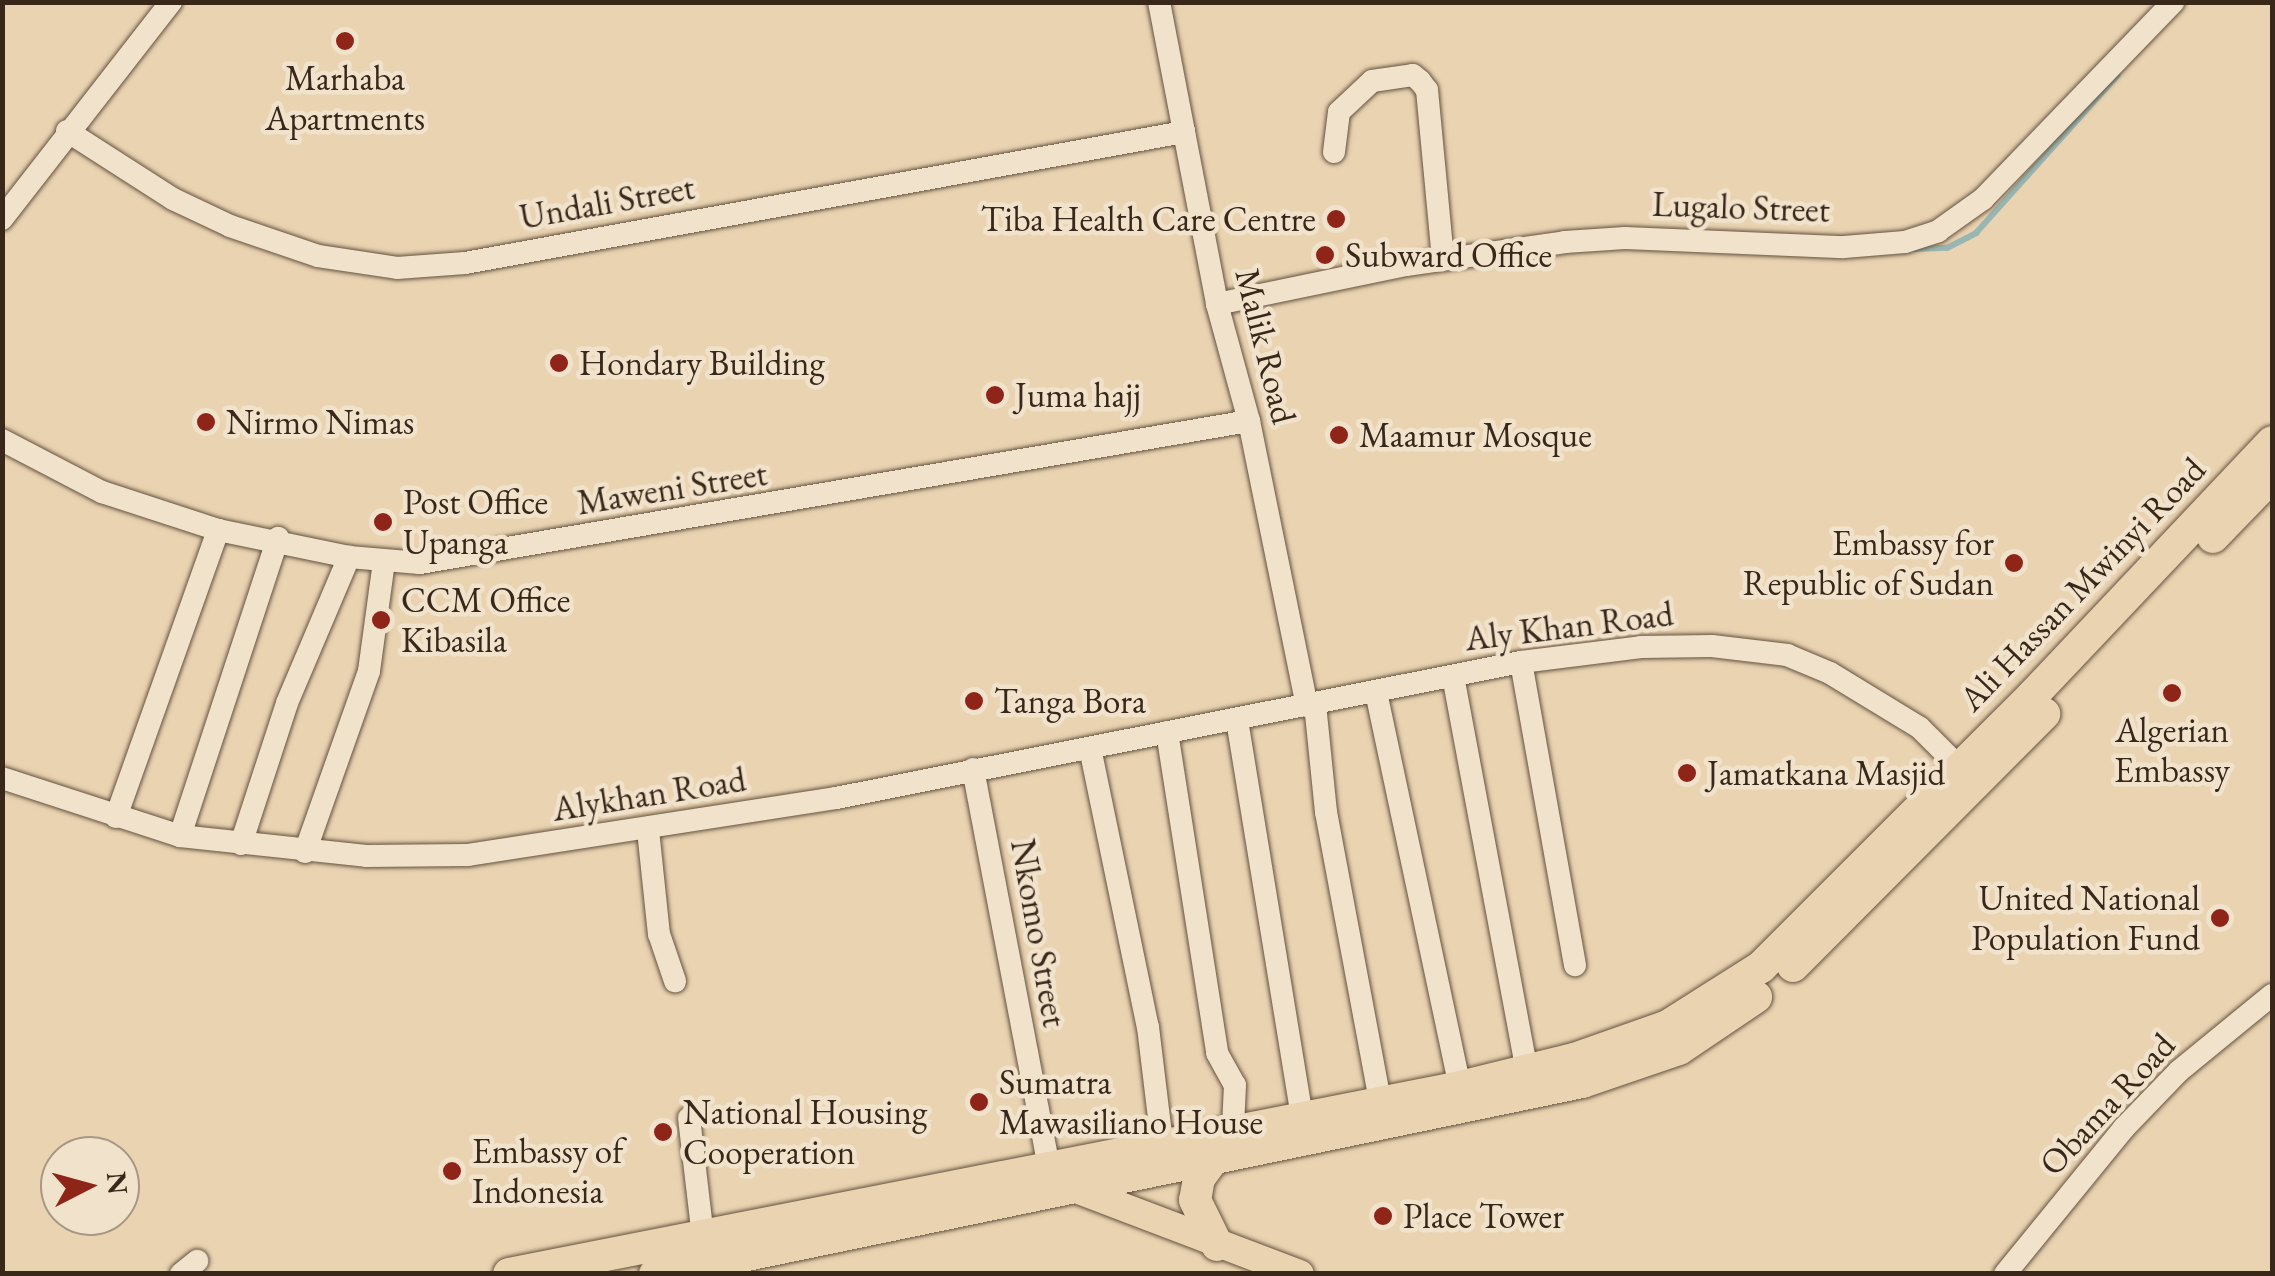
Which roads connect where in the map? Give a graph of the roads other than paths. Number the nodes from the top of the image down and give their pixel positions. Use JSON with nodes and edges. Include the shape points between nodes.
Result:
{"nodes":[{"id":1,"x":171,"y":2,"type":"edge"},
{"id":2,"x":1160,"y":2,"type":"edge"},
{"id":3,"x":2173,"y":2,"type":"edge"},
{"id":4,"x":68,"y":132,"type":"junction"},
{"id":5,"x":1184,"y":132,"type":"junction"},
{"id":6,"x":1334,"y":152,"type":"dead end"},
{"id":7,"x":2,"y":219,"type":"edge"},
{"id":8,"x":1443,"y":259,"type":"junction"},
{"id":9,"x":1217,"y":304,"type":"junction"},
{"id":10,"x":1249,"y":421,"type":"junction"},
{"id":11,"x":2,"y":440,"type":"edge"},
{"id":12,"x":2272,"y":442,"type":"edge"},
{"id":13,"x":2272,"y":476,"type":"edge"},
{"id":14,"x":218,"y":530,"type":"junction"},
{"id":15,"x":278,"y":538,"type":"junction"},
{"id":16,"x":349,"y":557,"type":"junction"},
{"id":17,"x":384,"y":562,"type":"junction"},
{"id":18,"x":1521,"y":662,"type":"junction"},
{"id":19,"x":1453,"y":676,"type":"junction"},
{"id":20,"x":1376,"y":692,"type":"junction"},
{"id":21,"x":1311,"y":705,"type":"junction"},
{"id":22,"x":1238,"y":720,"type":"junction"},
{"id":23,"x":1167,"y":732,"type":"junction"},
{"id":24,"x":1090,"y":748,"type":"junction"},
{"id":25,"x":973,"y":769,"type":"junction"},
{"id":26,"x":1969,"y":777,"type":"junction"},
{"id":27,"x":2,"y":778,"type":"edge"},
{"id":28,"x":116,"y":818,"type":"junction"},
{"id":29,"x":648,"y":830,"type":"junction"},
{"id":30,"x":180,"y":836,"type":"junction"},
{"id":31,"x":242,"y":844,"type":"junction"},
{"id":32,"x":305,"y":852,"type":"junction"},
{"id":33,"x":1575,"y":966,"type":"dead end"},
{"id":34,"x":675,"y":981,"type":"dead end"},
{"id":35,"x":2272,"y":995,"type":"edge"},
{"id":36,"x":1527,"y":1071,"type":"junction"},
{"id":37,"x":1460,"y":1087,"type":"junction"},
{"id":38,"x":1380,"y":1102,"type":"junction"},
{"id":39,"x":1302,"y":1116,"type":"junction"},
{"id":40,"x":688,"y":1118,"type":"dead end"},
{"id":41,"x":1162,"y":1142,"type":"junction"},
{"id":42,"x":1224,"y":1142,"type":"junction"},
{"id":43,"x":1059,"y":1178,"type":"junction"},
{"id":44,"x":702,"y":1237,"type":"junction"},
{"id":45,"x":1216,"y":1244,"type":"junction"},
{"id":46,"x":1298,"y":1273,"type":"edge"},
{"id":47,"x":509,"y":1274,"type":"edge"},
{"id":48,"x":656,"y":1274,"type":"edge"},
{"id":49,"x":2005,"y":1274,"type":"edge"}],
"edges":[{"from":1,"to":4,"type":"street"},
{"from":2,"to":5,"type":"street","name":"Malik Road"},
{"from":3,"to":8,"type":"street","name":"Lugalo Street","via":[[2024,159],[1938,231],[1904,242],[1844,247],[1625,238]]},
{"from":4,"to":5,"type":"street","name":"Undali Street","via":[[173,200],[230,226],[318,256],[396,268],[465,263]]},
{"from":4,"to":7,"type":"street"},
{"from":5,"to":9,"type":"street","name":"Malik Road"},
{"from":6,"to":8,"type":"street","via":[[1338,112],[1372,82],[1413,74],[1427,90]]},
{"from":8,"to":9,"type":"street","name":"Lugalo Street"},
{"from":9,"to":10,"type":"street","name":"Malik Road"},
{"from":10,"to":17,"type":"street","name":"Maweni Street","via":[[793,504],[420,563]]},
{"from":10,"to":21,"type":"street","name":"Malik Road"},
{"from":11,"to":14,"type":"street","name":"Maweni Street","via":[[102,492]]},
{"from":12,"to":26,"type":"highway","name":"Ali Hassan Mwinyi Road"},
{"from":13,"to":26,"type":"highway","name":"Ali Hassan Mwinyi Road"},
{"from":14,"to":15,"type":"street","name":"Maweni Street"},
{"from":14,"to":28,"type":"street"},
{"from":15,"to":16,"type":"street","name":"Maweni Street"},
{"from":15,"to":30,"type":"street"},
{"from":16,"to":17,"type":"street","name":"Maweni Street"},
{"from":16,"to":31,"type":"street","via":[[287,703]]},
{"from":17,"to":32,"type":"street","via":[[369,671]]},
{"from":18,"to":19,"type":"street","name":"Aly Khan Road"},
{"from":18,"to":26,"type":"street","name":"Aly Khan Road","via":[[1641,647],[1787,655],[1878,700]]},
{"from":18,"to":33,"type":"street"},
{"from":19,"to":20,"type":"street","name":"Aly Khan Road"},
{"from":19,"to":36,"type":"street"},
{"from":20,"to":21,"type":"street","name":"Aly Khan Road"},
{"from":20,"to":37,"type":"street"},
{"from":21,"to":22,"type":"street","name":"Alykhan Road"},
{"from":21,"to":38,"type":"street","name":"Malik Road"},
{"from":22,"to":23,"type":"street","name":"Alykhan Road"},
{"from":22,"to":39,"type":"street"},
{"from":23,"to":24,"type":"street","name":"Alykhan Road"},
{"from":23,"to":42,"type":"street","via":[[1217,1053],[1235,1085]]},
{"from":24,"to":25,"type":"street","name":"Alykhan Road"},
{"from":24,"to":41,"type":"street","via":[[1148,1027]]},
{"from":25,"to":29,"type":"street","name":"Alykhan Road"},
{"from":25,"to":43,"type":"street","name":"Nkomo Street"},
{"from":26,"to":36,"type":"highway","name":"Ali Hassan Mwinyi Road","via":[[1761,967],[1714,1001],[1624,1042]]},
{"from":26,"to":42,"type":"highway","name":"Ali Hassan Mwinyi Road","via":[[1781,978],[1678,1049],[1532,1094]]},
{"from":27,"to":28,"type":"street","name":"Alykhan Road"},
{"from":28,"to":30,"type":"street","name":"Alykhan Road"},
{"from":29,"to":32,"type":"street","name":"Alykhan Road","via":[[468,855]]},
{"from":29,"to":34,"type":"street","via":[[659,934]]},
{"from":30,"to":31,"type":"street","name":"Alykhan Road"},
{"from":31,"to":32,"type":"street","name":"Alykhan Road"},
{"from":35,"to":49,"type":"street","name":"Obama Road","via":[[2179,1071],[2124,1128]]},
{"from":36,"to":37,"type":"highway","name":"Ali Hassan Mwinyi Road"},
{"from":37,"to":38,"type":"highway","name":"Ali Hassan Mwinyi Road"},
{"from":38,"to":39,"type":"highway","name":"Ali Hassan Mwinyi Road"},
{"from":39,"to":42,"type":"highway","name":"Ali Hassan Mwinyi Road"},
{"from":40,"to":44,"type":"street"},
{"from":41,"to":42,"type":"highway","name":"Ali Hassan Mwinyi Road"},
{"from":41,"to":43,"type":"highway","name":"Ali Hassan Mwinyi Road"},
{"from":42,"to":43,"type":"highway","name":"Ali Hassan Mwinyi Road"},
{"from":42,"to":45,"type":"highway","via":[[1198,1178],[1196,1200]]},
{"from":43,"to":44,"type":"highway","name":"Ali Hassan Mwinyi Road"},
{"from":43,"to":45,"type":"main road"},
{"from":43,"to":48,"type":"highway","name":"Ali Hassan Mwinyi Road"},
{"from":44,"to":47,"type":"highway","name":"Ali Hassan Mwinyi Road"},
{"from":45,"to":46,"type":"main road"}]}
